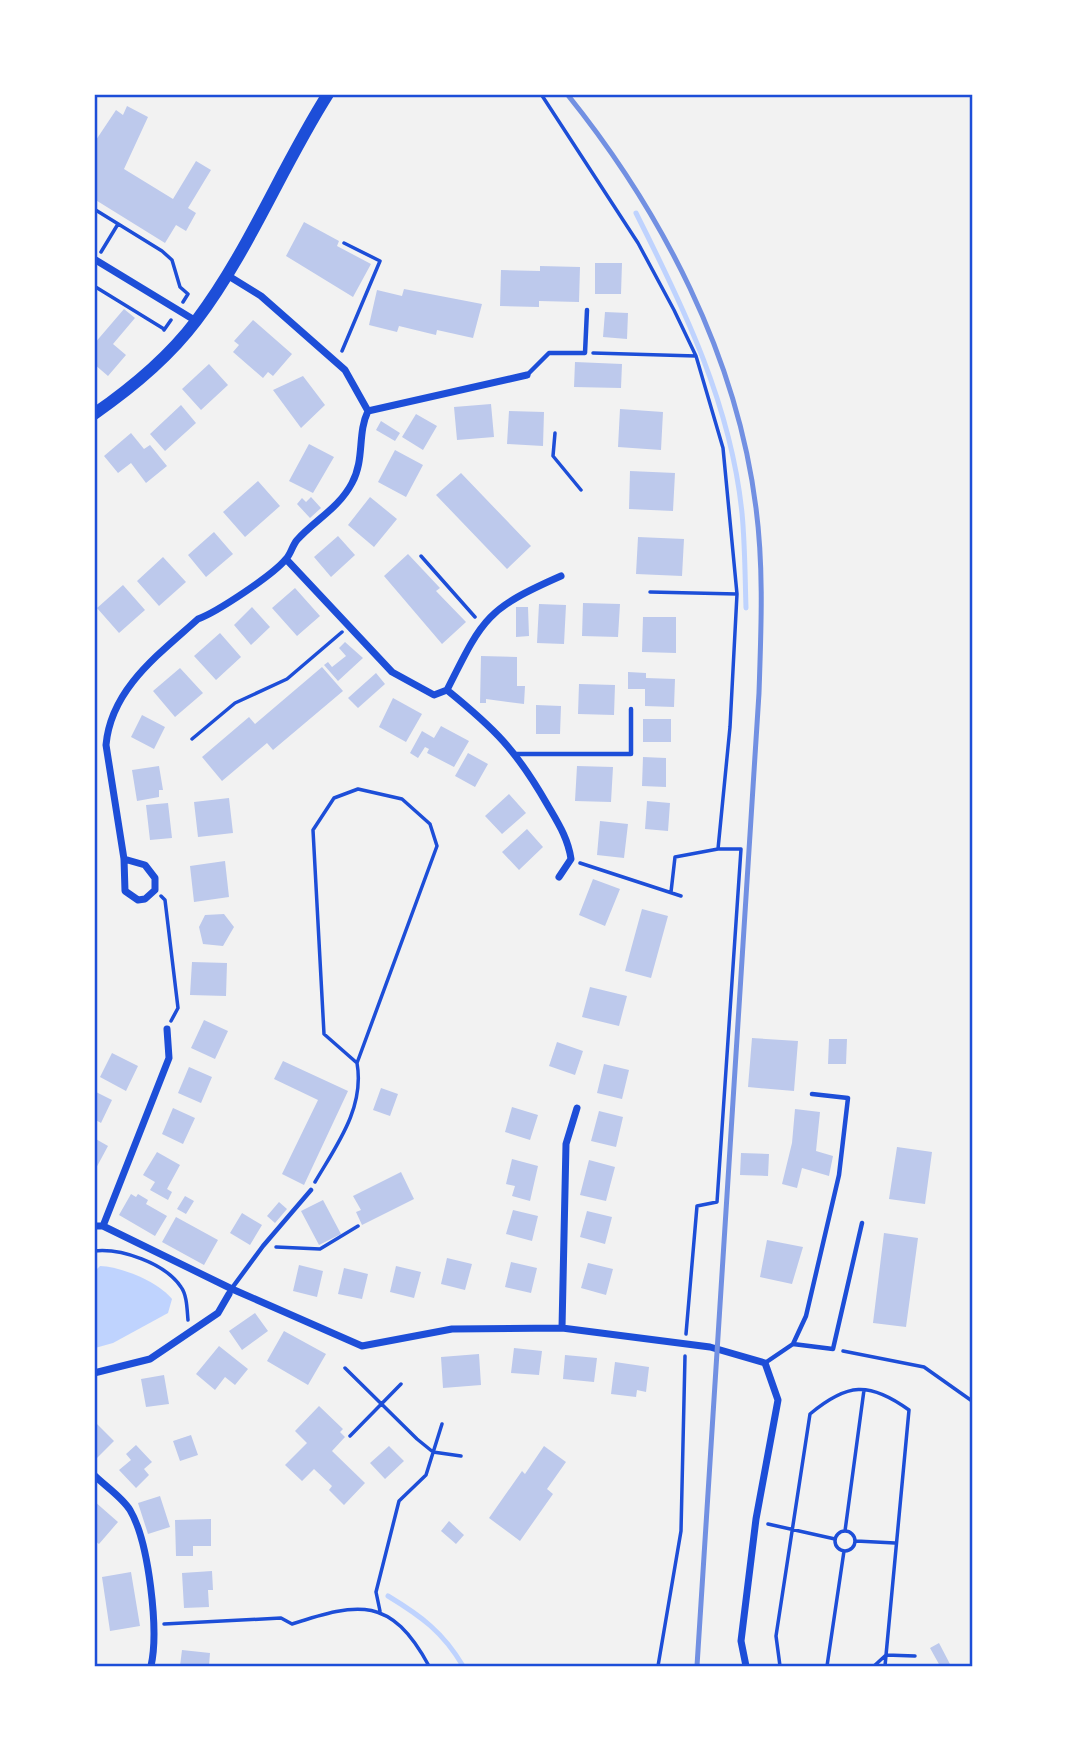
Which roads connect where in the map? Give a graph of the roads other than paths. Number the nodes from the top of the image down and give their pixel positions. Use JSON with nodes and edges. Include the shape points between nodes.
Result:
{"nodes":[{"id":1,"x":328,"y":94,"type":"edge"},
{"id":2,"x":95,"y":259,"type":"edge"},
{"id":3,"x":226,"y":275,"type":"junction"},
{"id":4,"x":587,"y":310,"type":"dead end"},
{"id":5,"x":196,"y":321,"type":"junction"},
{"id":6,"x":527,"y":375,"type":"joint"},
{"id":7,"x":368,"y":411,"type":"junction"},
{"id":8,"x":94,"y":414,"type":"edge"},
{"id":9,"x":286,"y":559,"type":"junction"},
{"id":10,"x":561,"y":576,"type":"dead end"},
{"id":11,"x":447,"y":690,"type":"junction"},
{"id":12,"x":631,"y":709,"type":"dead end"},
{"id":13,"x":517,"y":754,"type":"junction"},
{"id":14,"x":124,"y":859,"type":"junction"},
{"id":15,"x":559,"y":877,"type":"dead end"},
{"id":16,"x":167,"y":1029,"type":"dead end"},
{"id":17,"x":812,"y":1094,"type":"dead end"},
{"id":18,"x":577,"y":1108,"type":"dead end"},
{"id":19,"x":311,"y":1190,"type":"road end"},
{"id":20,"x":862,"y":1223,"type":"dead end"},
{"id":21,"x":99,"y":1226,"type":"edge"},
{"id":22,"x":231,"y":1292,"type":"junction"},
{"id":23,"x":562,"y":1328,"type":"junction"},
{"id":24,"x":793,"y":1343,"type":"junction"},
{"id":25,"x":765,"y":1363,"type":"junction"},
{"id":26,"x":94,"y":1374,"type":"edge"},
{"id":27,"x":94,"y":1475,"type":"edge"},
{"id":28,"x":151,"y":1667,"type":"edge"},
{"id":29,"x":746,"y":1667,"type":"edge"}],
"edges":[{"from":1,"to":3,"type":"street"},
{"from":2,"to":5,"type":"street"},
{"from":3,"to":5,"type":"street"},
{"from":3,"to":7,"type":"street","via":[[261,296],[345,370]]},
{"from":4,"to":6,"type":"lane","via":[[585,353],[549,353]]},
{"from":5,"to":8,"type":"street","via":[[135,386]]},
{"from":6,"to":7,"type":"street"},
{"from":7,"to":9,"type":"street","via":[[361,425],[362,454],[353,481],[339,503],[295,542]]},
{"from":9,"to":11,"type":"street","via":[[392,672],[434,695]]},
{"from":9,"to":14,"type":"street","via":[[198,620],[129,684],[107,731],[106,745]]},
{"from":10,"to":11,"type":"street","via":[[511,598],[482,625]]},
{"from":11,"to":13,"type":"street"},
{"from":12,"to":13,"type":"lane","via":[[631,754]]},
{"from":13,"to":15,"type":"street","via":[[568,840],[570,859]]},
{"from":14,"to":14,"type":"street","via":[[125,891],[138,900],[145,899],[155,890],[155,878],[145,865]]},
{"from":16,"to":21,"type":"street","via":[[169,1058]]},
{"from":17,"to":24,"type":"lane","via":[[848,1098],[839,1175],[806,1315]]},
{"from":18,"to":23,"type":"street","via":[[566,1144]]},
{"from":19,"to":22,"type":"lane"},
{"from":20,"to":24,"type":"lane","via":[[833,1349]]},
{"from":21,"to":22,"type":"street"},
{"from":22,"to":23,"type":"street","via":[[362,1346],[452,1329]]},
{"from":22,"to":26,"type":"street","via":[[218,1313],[150,1359]]},
{"from":23,"to":25,"type":"street","via":[[727,1350]]},
{"from":24,"to":25,"type":"lane"},
{"from":25,"to":29,"type":"street","via":[[778,1401],[756,1519],[741,1640]]},
{"from":27,"to":28,"type":"street","via":[[130,1510],[146,1560],[156,1646]]}]}
